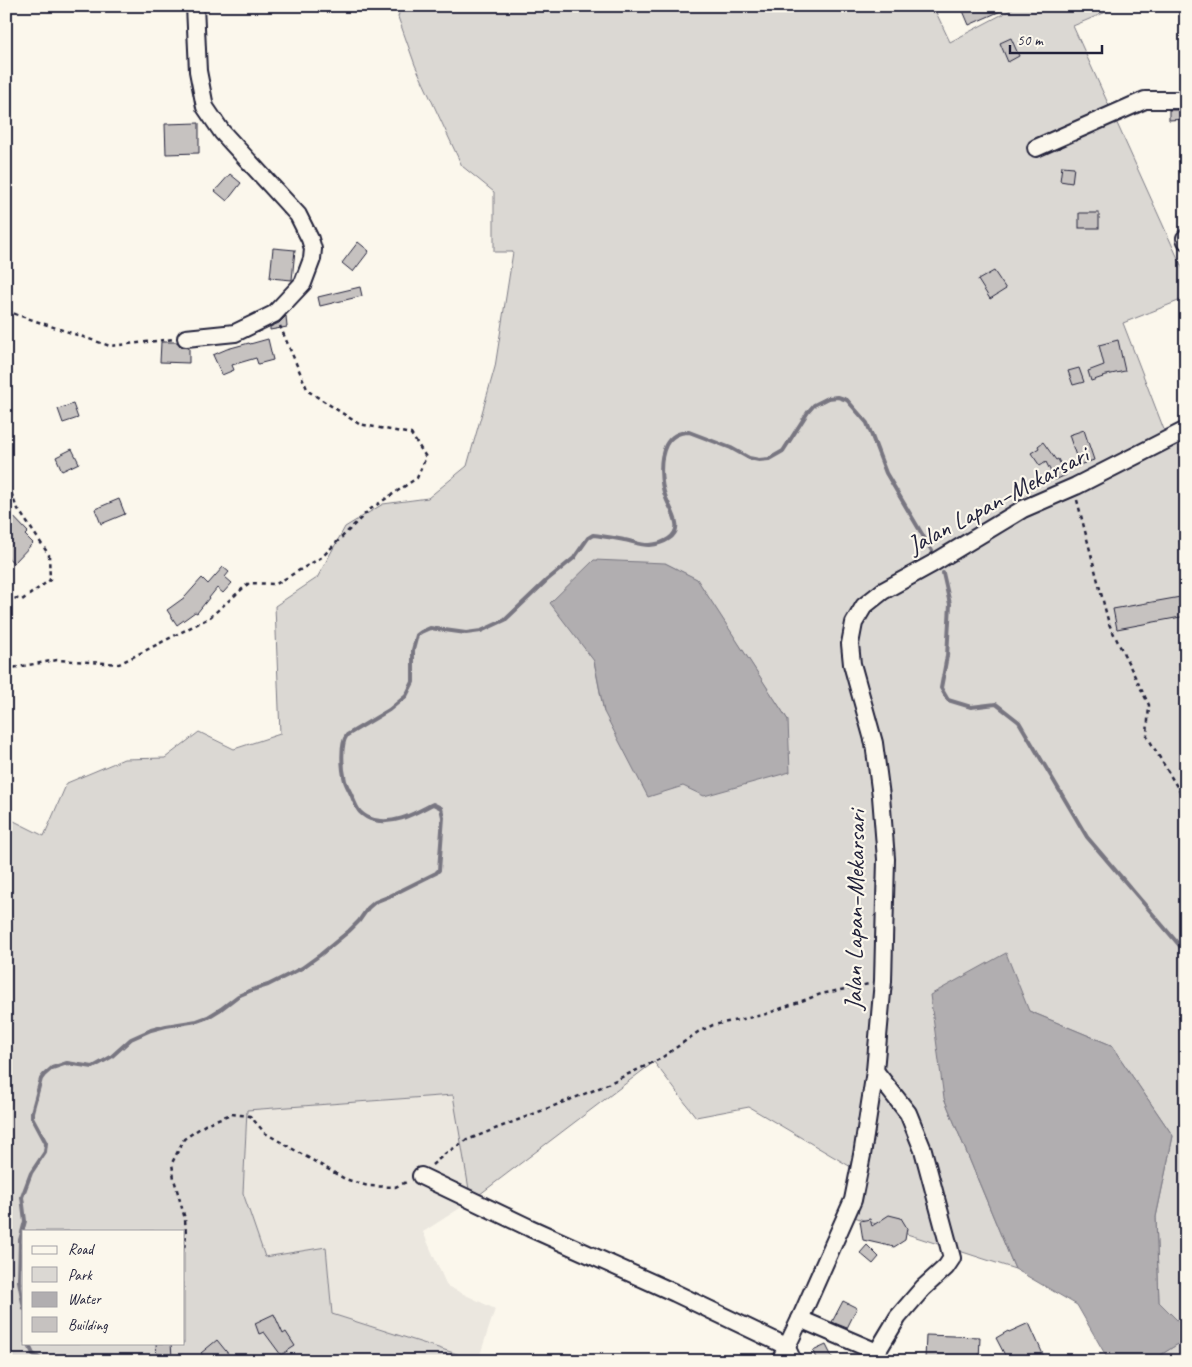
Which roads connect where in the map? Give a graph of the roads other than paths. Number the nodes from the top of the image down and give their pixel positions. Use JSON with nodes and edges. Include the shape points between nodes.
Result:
{"nodes":[{"id":1,"x":195,"y":6,"type":"edge"},
{"id":2,"x":1186,"y":100,"type":"edge"},
{"id":3,"x":1036,"y":148,"type":"dead end"},
{"id":4,"x":186,"y":338,"type":"road end"},
{"id":5,"x":1186,"y":430,"type":"edge"},
{"id":6,"x":874,"y":1071,"type":"junction"},
{"id":7,"x":421,"y":1176,"type":"road end"},
{"id":8,"x":800,"y":1319,"type":"junction"},
{"id":9,"x":786,"y":1356,"type":"edge"},
{"id":10,"x":878,"y":1356,"type":"edge"}],
"edges":[{"from":1,"to":4,"type":"street","via":[[198,71],[205,107],[222,132],[298,215],[313,249],[304,283],[274,314],[235,333]]},
{"from":2,"to":3,"type":"street","via":[[1145,100]]},
{"from":5,"to":6,"type":"street","name":"Jalan Lapan–Mekarsari","via":[[1022,510],[883,591],[864,606],[854,623],[850,644],[852,664],[874,743],[886,858],[883,981]]},
{"from":6,"to":8,"type":"street","name":"Jalan Lapan–Mekarsari","via":[[853,1200]]},
{"from":6,"to":10,"type":"street","via":[[908,1113],[923,1150],[952,1258],[898,1317]]},
{"from":7,"to":9,"type":"street","via":[[675,1293]]},
{"from":8,"to":9,"type":"street","name":"Jalan Lapan–Mekarsari"},
{"from":8,"to":10,"type":"street"}]}
